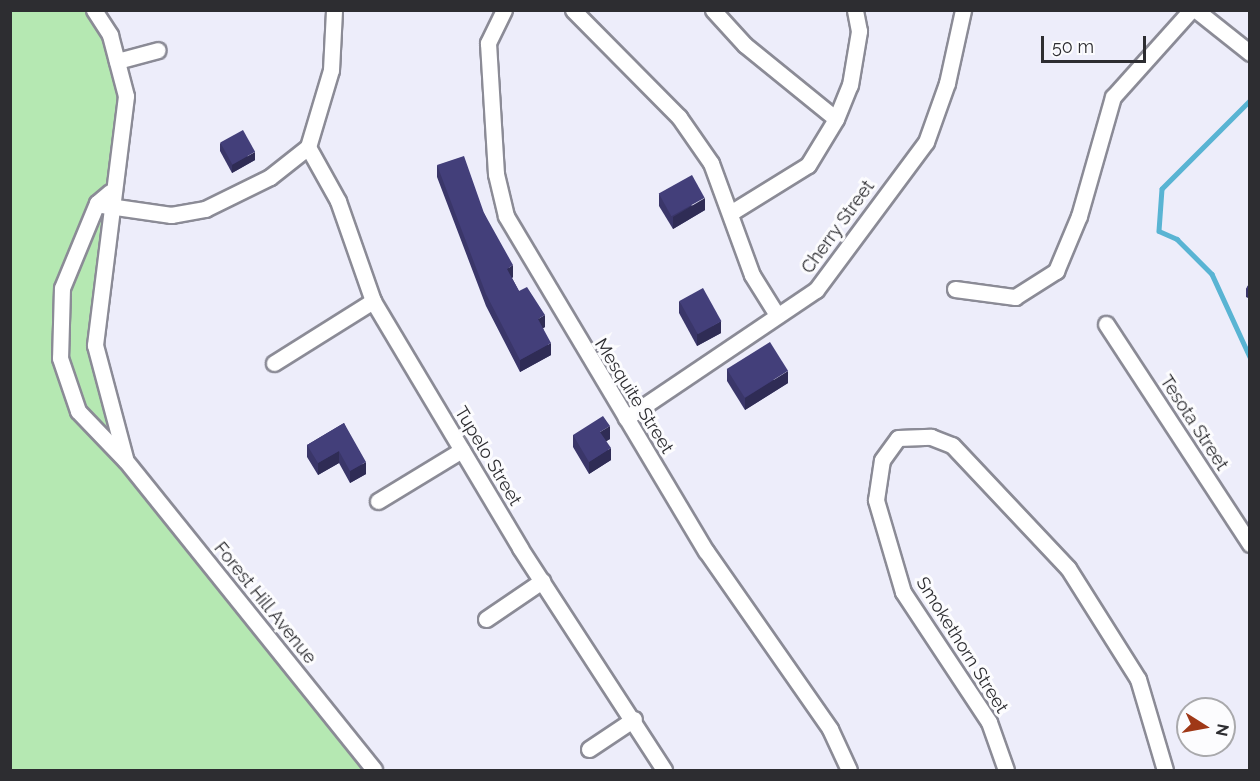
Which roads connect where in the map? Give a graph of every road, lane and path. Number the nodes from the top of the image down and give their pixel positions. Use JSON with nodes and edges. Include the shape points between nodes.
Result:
{"nodes":[{"id":1,"x":94,"y":10,"type":"edge"},
{"id":2,"x":334,"y":10,"type":"edge"},
{"id":3,"x":504,"y":10,"type":"edge"},
{"id":4,"x":573,"y":10,"type":"edge"},
{"id":5,"x":713,"y":10,"type":"edge"},
{"id":6,"x":855,"y":10,"type":"edge"},
{"id":7,"x":963,"y":10,"type":"edge"},
{"id":8,"x":1194,"y":10,"type":"edge"},
{"id":9,"x":158,"y":50,"type":"dead end"},
{"id":10,"x":1250,"y":52,"type":"edge"},
{"id":11,"x":117,"y":61,"type":"junction"},
{"id":12,"x":836,"y":119,"type":"junction"},
{"id":13,"x":308,"y":147,"type":"junction"},
{"id":14,"x":104,"y":205,"type":"junction"},
{"id":15,"x":732,"y":212,"type":"junction"},
{"id":16,"x":955,"y":290,"type":"dead end"},
{"id":17,"x":373,"y":301,"type":"junction"},
{"id":18,"x":777,"y":315,"type":"junction"},
{"id":19,"x":1106,"y":324,"type":"dead end"},
{"id":20,"x":274,"y":363,"type":"dead end"},
{"id":21,"x":626,"y":418,"type":"junction"},
{"id":22,"x":462,"y":450,"type":"junction"},
{"id":23,"x":126,"y":460,"type":"junction"},
{"id":24,"x":378,"y":501,"type":"dead end"},
{"id":25,"x":1250,"y":544,"type":"edge"},
{"id":26,"x":542,"y":581,"type":"junction"},
{"id":27,"x":486,"y":619,"type":"dead end"},
{"id":28,"x":634,"y":719,"type":"junction"},
{"id":29,"x":589,"y":749,"type":"dead end"},
{"id":30,"x":374,"y":771,"type":"edge"},
{"id":31,"x":664,"y":771,"type":"edge"},
{"id":32,"x":849,"y":771,"type":"edge"},
{"id":33,"x":1006,"y":771,"type":"edge"},
{"id":34,"x":1165,"y":771,"type":"edge"}],
"edges":[{"from":1,"to":11,"type":"street","name":"Forest Hill Avenue","via":[[110,35]]},
{"from":2,"to":13,"type":"street","via":[[331,70]]},
{"from":3,"to":21,"type":"street","name":"Mesquite Street","via":[[488,43],[496,174],[506,216]]},
{"from":4,"to":15,"type":"street","via":[[679,117],[711,163]]},
{"from":5,"to":12,"type":"street","via":[[745,45]]},
{"from":6,"to":12,"type":"street","via":[[859,31],[850,85]]},
{"from":7,"to":18,"type":"street","name":"Cherry Street","via":[[947,82],[926,142],[816,290]]},
{"from":8,"to":10,"type":"street"},
{"from":8,"to":16,"type":"street","via":[[1113,97],[1079,216],[1056,271],[1015,297]]},
{"from":9,"to":11,"type":"street"},
{"from":11,"to":14,"type":"street","name":"Forest Hill Avenue","via":[[126,96],[110,192]]},
{"from":12,"to":15,"type":"street","via":[[808,165]]},
{"from":13,"to":14,"type":"street","via":[[270,177],[205,209],[171,215]]},
{"from":13,"to":17,"type":"street","name":"Tupelo Street","via":[[338,201]]},
{"from":14,"to":23,"type":"street","name":"Forest Hill Avenue","via":[[95,345]]},
{"from":14,"to":23,"type":"street","name":"Forest Hill Avenue","via":[[62,288],[60,358],[78,411]]},
{"from":15,"to":18,"type":"street","via":[[752,275]]},
{"from":17,"to":20,"type":"street"},
{"from":17,"to":22,"type":"street","name":"Tupelo Street"},
{"from":18,"to":21,"type":"street","name":"Cherry Street"},
{"from":19,"to":25,"type":"street","name":"Tesota Street"},
{"from":21,"to":32,"type":"street","name":"Mesquite Street","via":[[706,551],[830,729]]},
{"from":22,"to":24,"type":"street"},
{"from":22,"to":26,"type":"street","name":"Tupelo Street"},
{"from":23,"to":30,"type":"street","name":"Forest Hill Avenue"},
{"from":26,"to":27,"type":"street"},
{"from":26,"to":28,"type":"street","name":"Tupelo Street"},
{"from":28,"to":29,"type":"street"},
{"from":28,"to":31,"type":"street","name":"Tupelo Street"},
{"from":33,"to":34,"type":"street","name":"Smokethorn Street","via":[[989,722],[903,592],[876,500],[882,460],[898,438],[932,437],[952,445],[1068,568],[1138,679]]}]}
